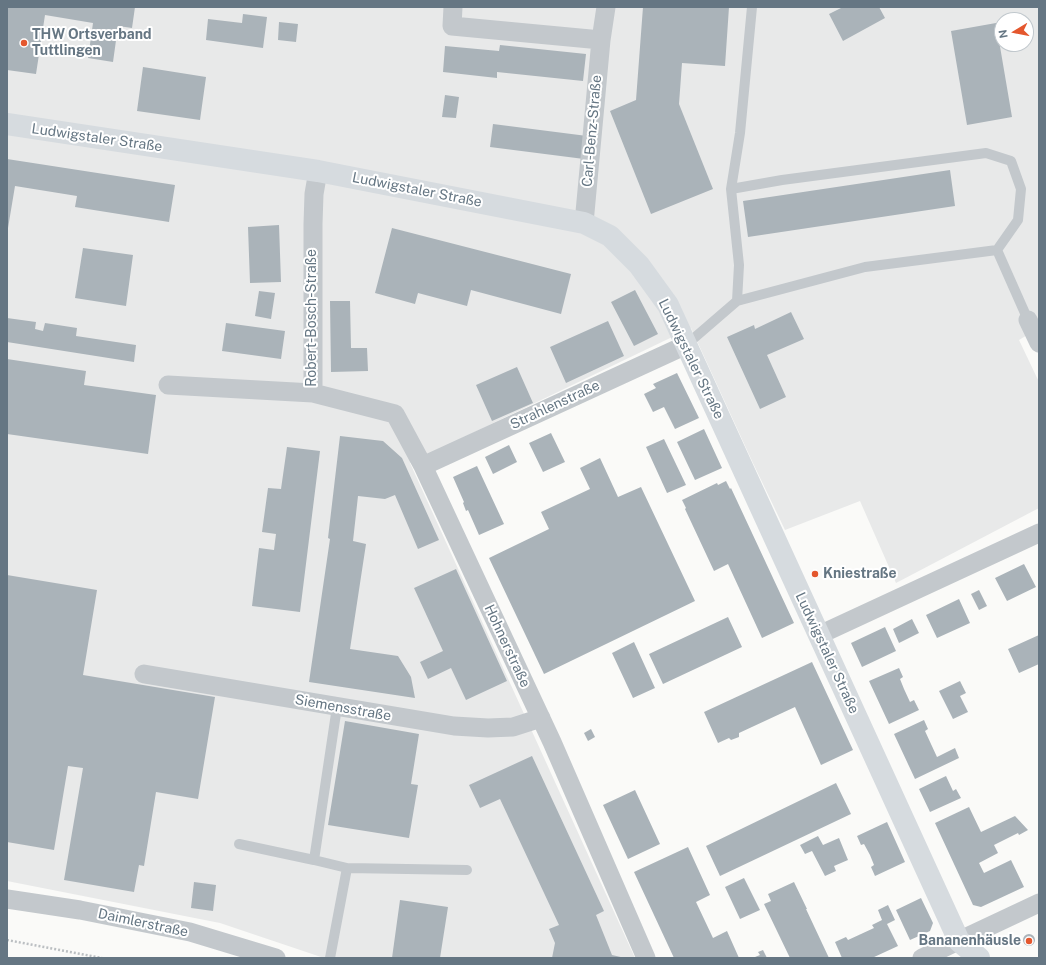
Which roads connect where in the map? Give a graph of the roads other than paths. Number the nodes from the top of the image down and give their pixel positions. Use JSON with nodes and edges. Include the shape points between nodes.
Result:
{"nodes":[{"id":1,"x":453,"y":7,"type":"edge"},
{"id":2,"x":606,"y":7,"type":"edge"},
{"id":3,"x":752,"y":7,"type":"edge"},
{"id":4,"x":601,"y":40,"type":"junction"},
{"id":5,"x":7,"y":124,"type":"edge"},
{"id":6,"x":318,"y":171,"type":"junction"},
{"id":7,"x":731,"y":189,"type":"junction"},
{"id":8,"x":584,"y":223,"type":"junction"},
{"id":9,"x":997,"y":250,"type":"junction"},
{"id":10,"x":737,"y":301,"type":"junction"},
{"id":11,"x":1028,"y":320,"type":"joint"},
{"id":12,"x":1039,"y":343,"type":"edge"},
{"id":13,"x":686,"y":345,"type":"junction"},
{"id":14,"x":168,"y":385,"type":"dead end"},
{"id":15,"x":313,"y":393,"type":"junction"},
{"id":16,"x":423,"y":466,"type":"junction"},
{"id":17,"x":1039,"y":532,"type":"edge"},
{"id":18,"x":819,"y":636,"type":"junction"},
{"id":19,"x":144,"y":674,"type":"dead end"},
{"id":20,"x":337,"y":707,"type":"junction"},
{"id":21,"x":541,"y":718,"type":"junction"},
{"id":22,"x":239,"y":844,"type":"dead end"},
{"id":23,"x":314,"y":860,"type":"junction"},
{"id":24,"x":347,"y":868,"type":"junction"},
{"id":25,"x":467,"y":870,"type":"dead end"},
{"id":26,"x":7,"y":899,"type":"edge"},
{"id":27,"x":1039,"y":903,"type":"edge"},
{"id":28,"x":959,"y":941,"type":"junction"},
{"id":29,"x":276,"y":958,"type":"edge"},
{"id":30,"x":330,"y":958,"type":"edge"},
{"id":31,"x":646,"y":958,"type":"edge"},
{"id":32,"x":922,"y":958,"type":"edge"},
{"id":33,"x":979,"y":958,"type":"edge"}],
"edges":[{"from":1,"to":4,"type":"street","via":[[452,26]]},
{"from":2,"to":4,"type":"street","name":"Carl-Benz-Straße"},
{"from":3,"to":7,"type":"lane","via":[[740,134]]},
{"from":4,"to":8,"type":"street","name":"Carl-Benz-Straße"},
{"from":5,"to":6,"type":"main road","name":"Ludwigstaler Straße"},
{"from":6,"to":8,"type":"main road","name":"Ludwigstaler Straße"},
{"from":6,"to":15,"type":"street","name":"Robert-Bosch-Straße","via":[[313,224]]},
{"from":7,"to":9,"type":"lane","via":[[986,153],[1011,161],[1021,189],[1018,220]]},
{"from":7,"to":10,"type":"lane","via":[[739,265]]},
{"from":8,"to":13,"type":"main road","name":"Ludwigstaler Straße","via":[[610,236],[639,265],[668,305]]},
{"from":9,"to":10,"type":"lane","via":[[865,267]]},
{"from":9,"to":11,"type":"lane"},
{"from":10,"to":13,"type":"lane"},
{"from":11,"to":12,"type":"street"},
{"from":13,"to":16,"type":"street","name":"Strahlenstraße"},
{"from":13,"to":18,"type":"main road","name":"Ludwigstaler Straße"},
{"from":14,"to":15,"type":"street","name":"Robert-Bosch-Straße"},
{"from":15,"to":16,"type":"street","name":"Hohnerstraße","via":[[395,414]]},
{"from":16,"to":21,"type":"street","name":"Hohnerstraße"},
{"from":17,"to":18,"type":"street"},
{"from":18,"to":28,"type":"main road","name":"Ludwigstaler Straße"},
{"from":19,"to":20,"type":"street","name":"Siemensstraße"},
{"from":20,"to":21,"type":"street","name":"Siemensstraße","via":[[454,726],[488,728],[512,727]]},
{"from":20,"to":23,"type":"lane"},
{"from":21,"to":31,"type":"street","name":"Hohnerstraße"},
{"from":22,"to":23,"type":"lane"},
{"from":23,"to":24,"type":"lane"},
{"from":24,"to":25,"type":"lane"},
{"from":24,"to":30,"type":"lane"},
{"from":26,"to":29,"type":"street","name":"Daimlerstraße","via":[[80,910],[190,932]]},
{"from":27,"to":28,"type":"street"},
{"from":28,"to":32,"type":"street"},
{"from":28,"to":33,"type":"main road","name":"Ludwigstaler Straße"}]}
